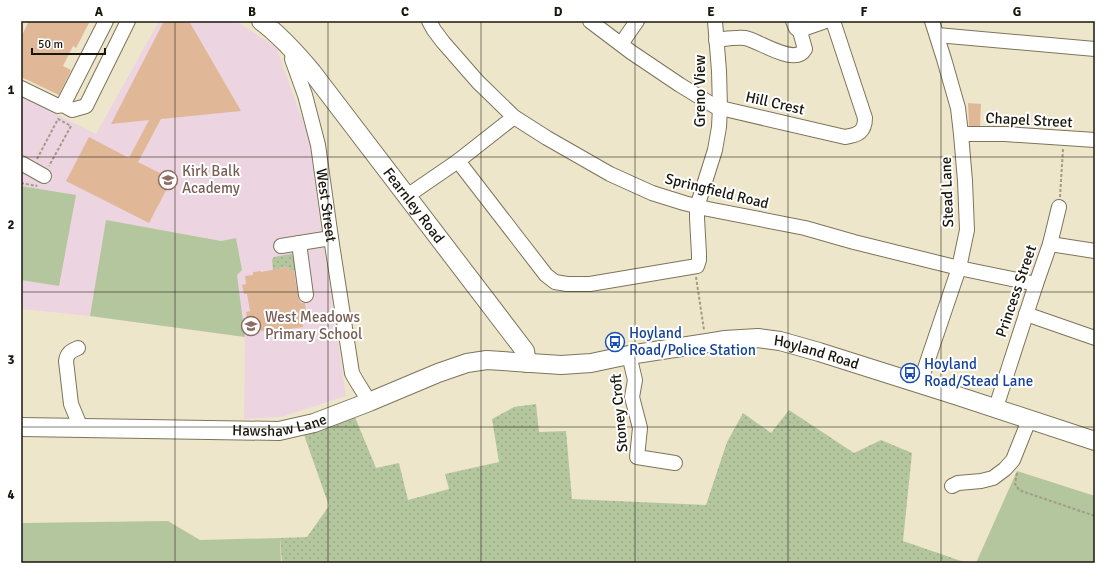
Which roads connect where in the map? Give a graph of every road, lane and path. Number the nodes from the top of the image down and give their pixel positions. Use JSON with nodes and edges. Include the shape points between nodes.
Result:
{"nodes":[{"id":1,"x":106,"y":21,"type":"edge"},
{"id":2,"x":128,"y":21,"type":"edge"},
{"id":3,"x":262,"y":21,"type":"edge"},
{"id":4,"x":429,"y":21,"type":"edge"},
{"id":5,"x":590,"y":21,"type":"edge"},
{"id":6,"x":637,"y":21,"type":"edge"},
{"id":7,"x":715,"y":21,"type":"edge"},
{"id":8,"x":826,"y":21,"type":"edge"},
{"id":9,"x":834,"y":21,"type":"edge"},
{"id":10,"x":932,"y":21,"type":"edge"},
{"id":11,"x":797,"y":26,"type":"edge"},
{"id":12,"x":937,"y":35,"type":"junction"},
{"id":13,"x":716,"y":40,"type":"junction"},
{"id":14,"x":621,"y":44,"type":"junction"},
{"id":15,"x":1095,"y":49,"type":"edge"},
{"id":16,"x":294,"y":50,"type":"junction"},
{"id":17,"x":21,"y":88,"type":"edge"},
{"id":18,"x":62,"y":105,"type":"junction"},
{"id":19,"x":720,"y":108,"type":"junction"},
{"id":20,"x":514,"y":118,"type":"junction"},
{"id":21,"x":961,"y":134,"type":"junction"},
{"id":22,"x":1095,"y":140,"type":"edge"},
{"id":23,"x":1063,"y":142,"type":"dead end"},
{"id":24,"x":458,"y":161,"type":"junction"},
{"id":25,"x":26,"y":166,"type":"edge"},
{"id":26,"x":44,"y":176,"type":"joint"},
{"id":27,"x":408,"y":196,"type":"junction"},
{"id":28,"x":697,"y":207,"type":"junction"},
{"id":29,"x":1059,"y":207,"type":"joint"},
{"id":30,"x":331,"y":238,"type":"junction"},
{"id":31,"x":299,"y":243,"type":"junction"},
{"id":32,"x":1050,"y":244,"type":"junction"},
{"id":33,"x":281,"y":246,"type":"dead end"},
{"id":34,"x":1095,"y":251,"type":"edge"},
{"id":35,"x":694,"y":266,"type":"junction"},
{"id":36,"x":959,"y":268,"type":"junction"},
{"id":37,"x":1036,"y":284,"type":"junction"},
{"id":38,"x":306,"y":295,"type":"dead end"},
{"id":39,"x":1026,"y":314,"type":"junction"},
{"id":40,"x":1095,"y":338,"type":"edge"},
{"id":41,"x":707,"y":343,"type":"junction"},
{"id":42,"x":78,"y":348,"type":"dead end"},
{"id":43,"x":629,"y":355,"type":"junction"},
{"id":44,"x":527,"y":363,"type":"junction"},
{"id":45,"x":920,"y":383,"type":"junction"},
{"id":46,"x":369,"y":402,"type":"junction"},
{"id":47,"x":996,"y":409,"type":"junction"},
{"id":48,"x":1029,"y":420,"type":"junction"},
{"id":49,"x":21,"y":427,"type":"edge"},
{"id":50,"x":81,"y":428,"type":"junction"},
{"id":51,"x":1095,"y":441,"type":"edge"},
{"id":52,"x":1013,"y":460,"type":"junction"},
{"id":53,"x":675,"y":463,"type":"dead end"},
{"id":54,"x":952,"y":486,"type":"dead end"},
{"id":55,"x":1095,"y":516,"type":"edge"}],
"edges":[{"from":1,"to":18,"type":"street"},
{"from":2,"to":18,"type":"street","via":[[86,106],[72,110]]},
{"from":3,"to":16,"type":"main road"},
{"from":4,"to":20,"type":"street","name":"Springfield Road","via":[[443,42],[478,82]]},
{"from":5,"to":14,"type":"street","name":"Hill Crest"},
{"from":6,"to":14,"type":"street"},
{"from":7,"to":13,"type":"street","name":"Greno View"},
{"from":8,"to":11,"type":"street","via":[[803,29]]},
{"from":9,"to":19,"type":"street","name":"Hill Crest","via":[[865,118],[865,125],[856,135],[845,137]]},
{"from":10,"to":12,"type":"street","name":"Stead Lane"},
{"from":11,"to":13,"type":"street","via":[[804,49],[799,54],[793,55],[770,49],[744,38]]},
{"from":12,"to":15,"type":"street"},
{"from":12,"to":21,"type":"street","name":"Stead Lane","via":[[958,108]]},
{"from":13,"to":19,"type":"street","name":"Greno View"},
{"from":14,"to":19,"type":"street","name":"Hill Crest","via":[[680,85]]},
{"from":16,"to":27,"type":"main road","name":"Fearnley Road"},
{"from":16,"to":30,"type":"street","name":"West Street","via":[[292,59],[305,95],[318,145]]},
{"from":17,"to":18,"type":"street","via":[[58,106]]},
{"from":19,"to":28,"type":"street","name":"Greno View","via":[[715,150]]},
{"from":20,"to":24,"type":"street"},
{"from":20,"to":28,"type":"street","name":"Springfield Road","via":[[610,174],[652,193]]},
{"from":21,"to":22,"type":"street","name":"Chapel Street"},
{"from":21,"to":36,"type":"street","name":"Stead Lane","via":[[967,230]]},
{"from":23,"to":29,"type":"path"},
{"from":24,"to":27,"type":"street"},
{"from":24,"to":35,"type":"street","via":[[554,282],[590,284]]},
{"from":25,"to":26,"type":"street"},
{"from":25,"to":26,"type":"path","via":[[58,119],[70,126]]},
{"from":27,"to":44,"type":"main road","name":"Fearnley Road","via":[[525,351]]},
{"from":28,"to":35,"type":"street","name":"Greno View","via":[[699,260],[697,266]]},
{"from":28,"to":36,"type":"street","name":"Springfield Road","via":[[806,228]]},
{"from":29,"to":32,"type":"street","name":"Princess Street"},
{"from":30,"to":31,"type":"street"},
{"from":30,"to":46,"type":"street","name":"West Street","via":[[352,373]]},
{"from":31,"to":33,"type":"street"},
{"from":31,"to":38,"type":"street"},
{"from":32,"to":34,"type":"street"},
{"from":32,"to":37,"type":"street","name":"Princess Street"},
{"from":35,"to":41,"type":"path"},
{"from":36,"to":37,"type":"street","name":"Springfield Road"},
{"from":36,"to":45,"type":"street","name":"Stead Lane"},
{"from":37,"to":39,"type":"street","name":"Princess Street"},
{"from":39,"to":40,"type":"street"},
{"from":39,"to":47,"type":"street","name":"Princess Street"},
{"from":41,"to":43,"type":"main road","name":"Hoyland Road"},
{"from":41,"to":45,"type":"main road","name":"Hoyland Road","via":[[758,338],[780,341]]},
{"from":42,"to":50,"type":"street","via":[[69,353],[66,361],[71,404]]},
{"from":43,"to":44,"type":"main road","name":"Hoyland Road","via":[[591,363]]},
{"from":43,"to":53,"type":"street","name":"Stoney Croft","via":[[635,380],[632,397],[640,428],[637,457]]},
{"from":44,"to":46,"type":"main road","name":"Hawshaw Lane","via":[[487,360],[467,363]]},
{"from":45,"to":47,"type":"main road","name":"Hoyland Road"},
{"from":46,"to":50,"type":"main road","name":"Hawshaw Lane","via":[[314,423],[279,431]]},
{"from":47,"to":48,"type":"main road","name":"Hoyland Road"},
{"from":48,"to":51,"type":"main road","name":"Hoyland Road"},
{"from":48,"to":52,"type":"street"},
{"from":49,"to":50,"type":"main road","name":"Hawshaw Lane"},
{"from":52,"to":54,"type":"street","via":[[993,478]]},
{"from":52,"to":55,"type":"path","via":[[1017,474],[1015,484],[1019,490]]}]}
